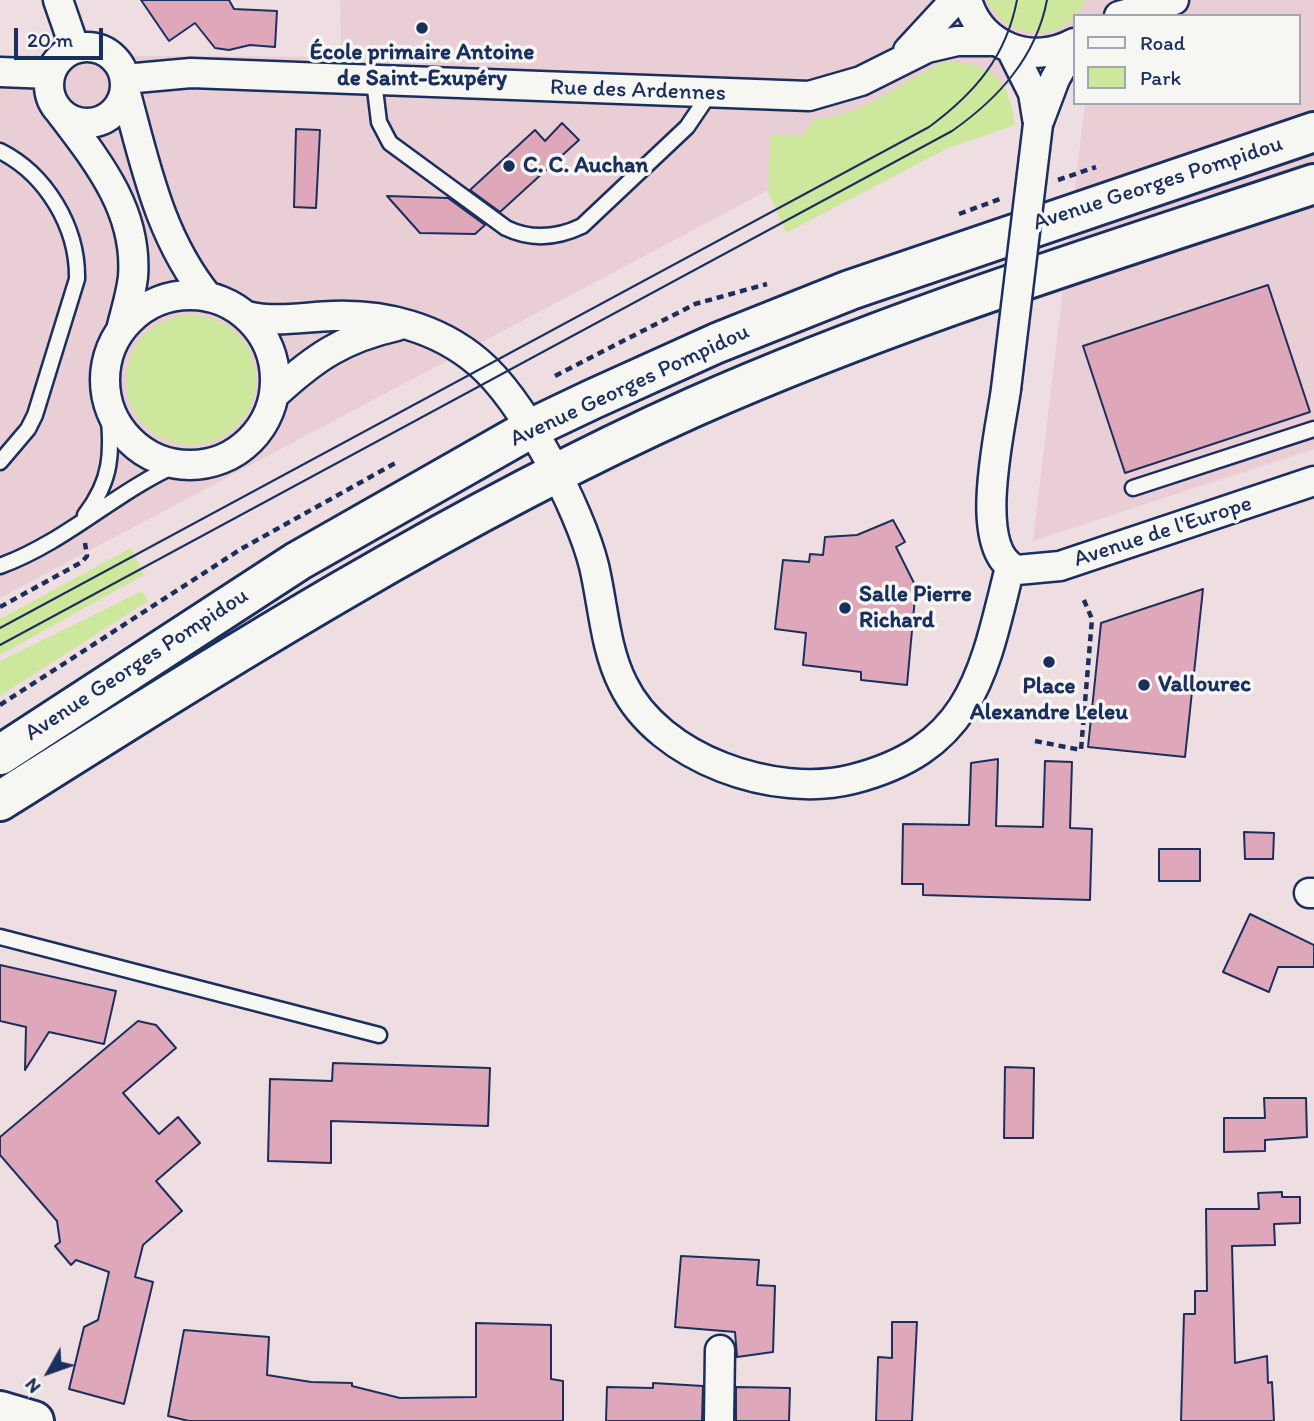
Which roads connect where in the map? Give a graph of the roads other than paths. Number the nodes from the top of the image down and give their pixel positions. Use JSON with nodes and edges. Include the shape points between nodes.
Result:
{"nodes":[{"id":1,"x":58,"y":0,"type":"edge"},
{"id":2,"x":955,"y":0,"type":"edge"},
{"id":3,"x":967,"y":0,"type":"edge"},
{"id":4,"x":1174,"y":0,"type":"edge"},
{"id":5,"x":1126,"y":14,"type":"edge"},
{"id":6,"x":1004,"y":45,"type":"junction"},
{"id":7,"x":1072,"y":45,"type":"edge"},
{"id":8,"x":1072,"y":48,"type":"edge"},
{"id":9,"x":75,"y":49,"type":"junction"},
{"id":10,"x":893,"y":64,"type":"junction"},
{"id":11,"x":0,"y":72,"type":"edge"},
{"id":12,"x":50,"y":74,"type":"junction"},
{"id":13,"x":374,"y":81,"type":"junction"},
{"id":14,"x":125,"y":85,"type":"junction"},
{"id":15,"x":710,"y":93,"type":"junction"},
{"id":16,"x":60,"y":113,"type":"junction"},
{"id":17,"x":1038,"y":124,"type":"junction"},
{"id":18,"x":1314,"y":132,"type":"edge"},
{"id":19,"x":0,"y":150,"type":"edge"},
{"id":20,"x":1314,"y":184,"type":"edge"},
{"id":21,"x":208,"y":297,"type":"junction"},
{"id":22,"x":247,"y":316,"type":"junction"},
{"id":23,"x":406,"y":324,"type":"junction"},
{"id":24,"x":121,"y":330,"type":"junction"},
{"id":25,"x":274,"y":396,"type":"junction"},
{"id":26,"x":108,"y":403,"type":"junction"},
{"id":27,"x":530,"y":429,"type":"junction"},
{"id":28,"x":1314,"y":429,"type":"edge"},
{"id":29,"x":0,"y":462,"type":"edge"},
{"id":30,"x":178,"y":464,"type":"junction"},
{"id":31,"x":554,"y":474,"type":"junction"},
{"id":32,"x":1314,"y":481,"type":"edge"},
{"id":33,"x":1133,"y":488,"type":"dead end"},
{"id":34,"x":76,"y":527,"type":"junction"},
{"id":35,"x":0,"y":565,"type":"edge"},
{"id":36,"x":1010,"y":567,"type":"junction"},
{"id":37,"x":0,"y":755,"type":"edge"},
{"id":38,"x":0,"y":801,"type":"edge"},
{"id":39,"x":0,"y":937,"type":"edge"},
{"id":40,"x":379,"y":1035,"type":"dead end"},
{"id":41,"x":720,"y":1350,"type":"dead end"},
{"id":42,"x":0,"y":1411,"type":"edge"},
{"id":43,"x":34,"y":1421,"type":"edge"},
{"id":44,"x":719,"y":1421,"type":"edge"}],
"edges":[{"from":1,"to":9,"type":"street"},
{"from":2,"to":10,"type":"street","name":"Rue des Ardennes"},
{"from":3,"to":6,"type":"street","via":[[976,20]]},
{"from":4,"to":5,"type":"street"},
{"from":6,"to":7,"type":"street","name":"Rue des Ardennes","via":[[1043,53]]},
{"from":6,"to":10,"type":"street","name":"Rue des Ardennes","via":[[946,43]]},
{"from":6,"to":17,"type":"street","via":[[1033,93]]},
{"from":8,"to":17,"type":"street"},
{"from":9,"to":12,"type":"street","via":[[62,57]]},
{"from":9,"to":14,"type":"street","via":[[91,47],[107,53],[115,60]]},
{"from":10,"to":15,"type":"street","name":"Rue des Ardennes","via":[[861,81],[817,95]]},
{"from":11,"to":12,"type":"street"},
{"from":12,"to":16,"type":"street","via":[[49,90]]},
{"from":13,"to":14,"type":"street","name":"Rue des Ardennes","via":[[191,73]]},
{"from":13,"to":15,"type":"street","name":"Rue des Ardennes"},
{"from":13,"to":15,"type":"lane","via":[[379,122],[390,144],[506,228],[527,236],[564,233],[582,226],[687,127]]},
{"from":14,"to":16,"type":"street","via":[[115,111],[102,120],[80,123]]},
{"from":14,"to":21,"type":"street","via":[[160,217],[180,259]]},
{"from":16,"to":24,"type":"street","via":[[94,158],[128,218],[133,278]]},
{"from":17,"to":36,"type":"street","bridge":true,"via":[[990,517],[997,551]]},
{"from":18,"to":27,"type":"main road","name":"Avenue Georges Pompidou","via":[[850,290],[717,343]]},
{"from":19,"to":29,"type":"lane","via":[[23,165],[49,194],[69,230],[77,263],[72,297],[35,415]]},
{"from":20,"to":31,"type":"main road","name":"Avenue Georges Pompidou","via":[[855,341],[705,403]]},
{"from":21,"to":22,"type":"street"},
{"from":21,"to":24,"type":"street","via":[[186,295],[155,302]]},
{"from":22,"to":23,"type":"street","via":[[271,321],[351,316]]},
{"from":22,"to":25,"type":"street","via":[[271,352]]},
{"from":23,"to":25,"type":"street","via":[[339,344]]},
{"from":23,"to":27,"type":"street","via":[[437,334],[480,364],[503,388]]},
{"from":24,"to":26,"type":"street","via":[[106,370]]},
{"from":25,"to":30,"type":"street","via":[[258,432],[236,452],[208,463]]},
{"from":26,"to":30,"type":"street","via":[[117,423],[139,447]]},
{"from":26,"to":34,"type":"lane","via":[[108,477]]},
{"from":27,"to":31,"type":"street"},
{"from":27,"to":37,"type":"main road","name":"Avenue Georges Pompidou","via":[[298,561]]},
{"from":28,"to":33,"type":"lane"},
{"from":30,"to":34,"type":"lane","via":[[143,480]]},
{"from":31,"to":36,"type":"street","via":[[586,542],[622,683],[645,717],[681,747],[718,765],[762,778],[839,782],[872,774],[912,754],[954,720],[984,668]]},
{"from":31,"to":38,"type":"main road","name":"Avenue Georges Pompidou","via":[[219,664]]},
{"from":32,"to":36,"type":"street","name":"Avenue de l'Europe","via":[[1060,566],[1024,571]]},
{"from":34,"to":35,"type":"lane"},
{"from":39,"to":40,"type":"lane"},
{"from":41,"to":44,"type":"street"},
{"from":42,"to":43,"type":"main road"}]}
